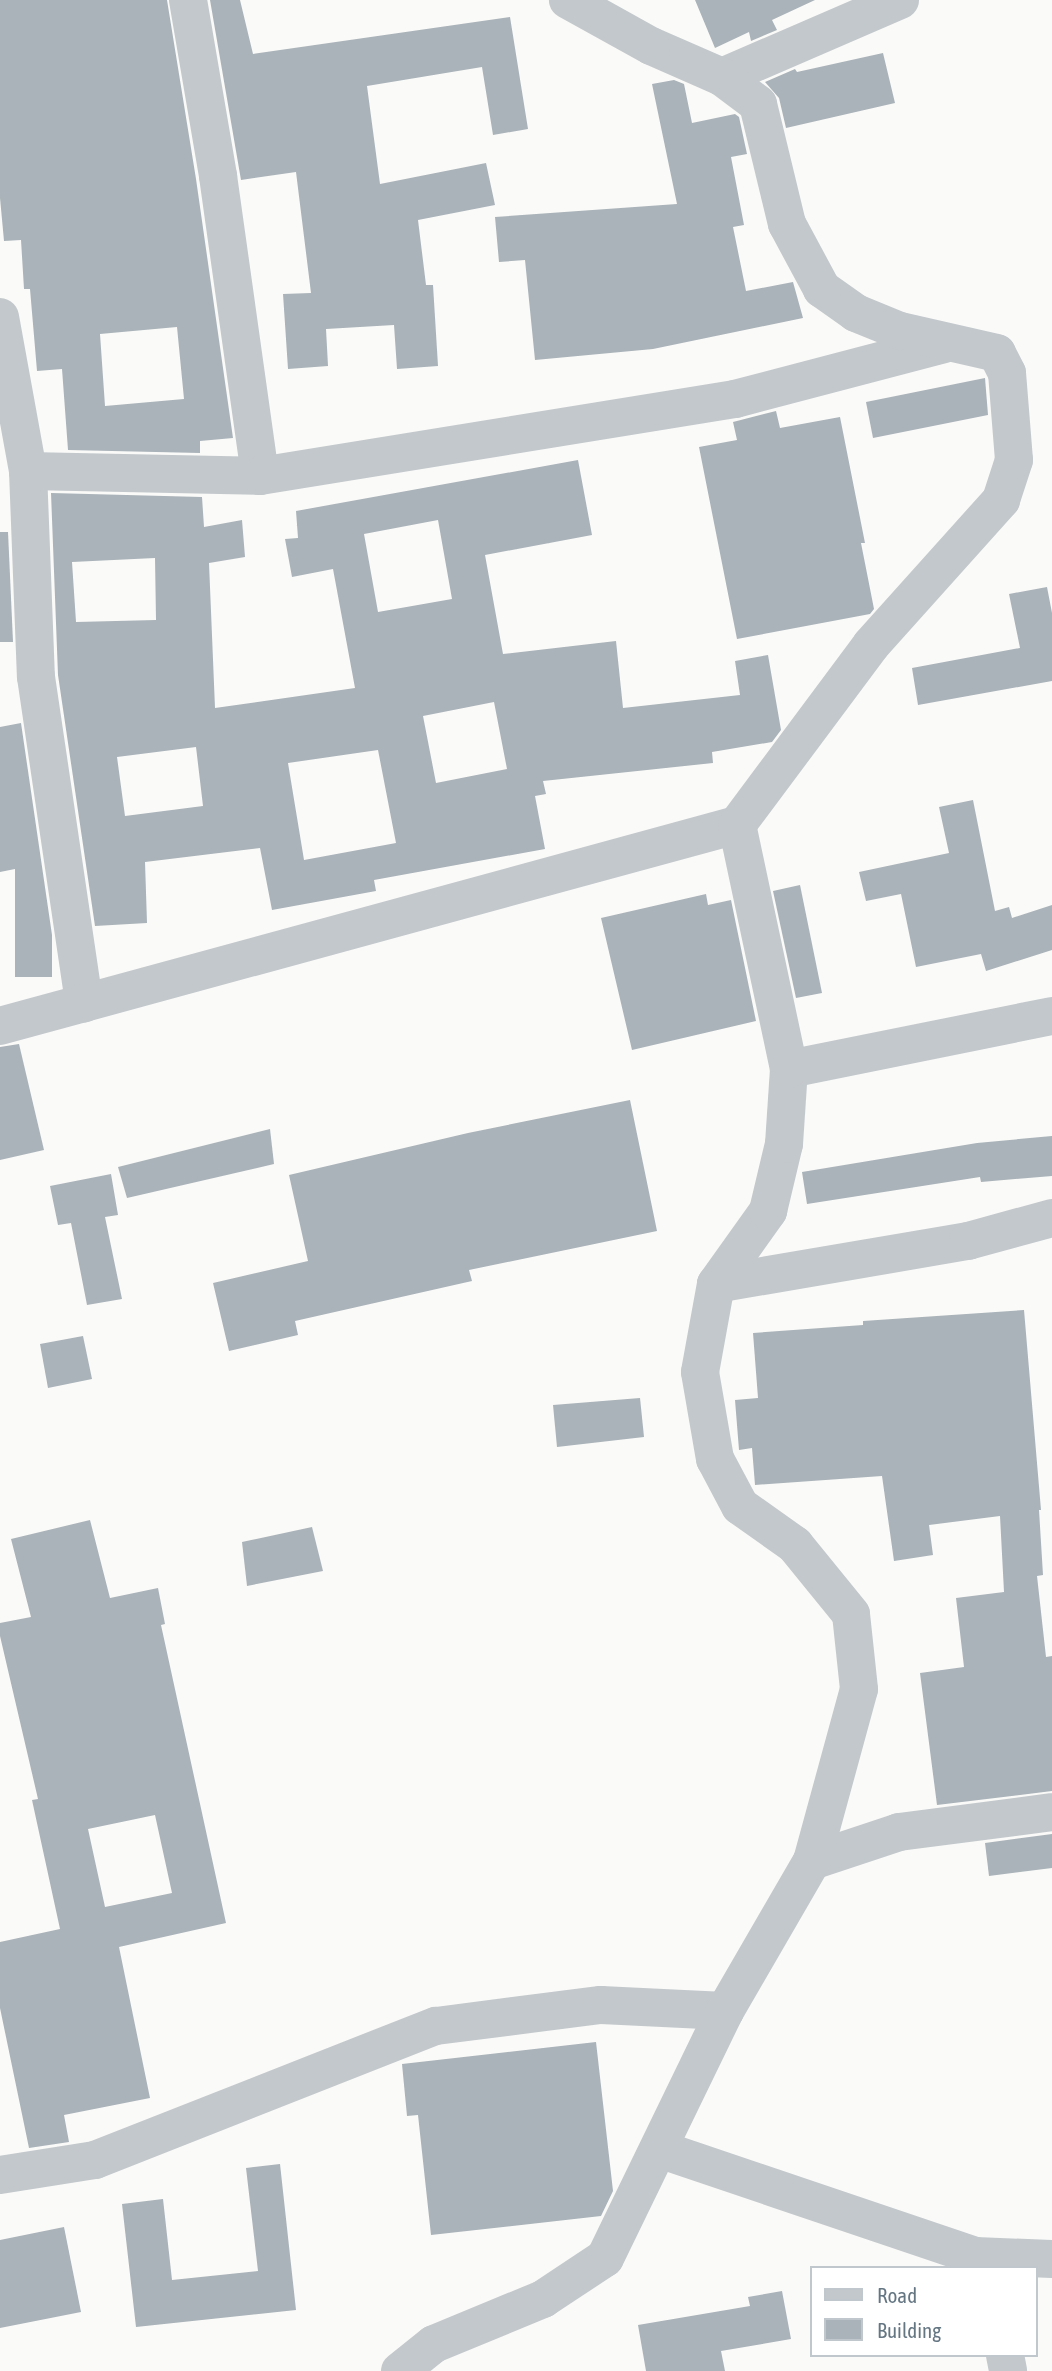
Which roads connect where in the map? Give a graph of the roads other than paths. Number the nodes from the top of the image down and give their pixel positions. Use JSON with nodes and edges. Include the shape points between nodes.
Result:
{"nodes":[{"id":1,"x":188,"y":0,"type":"edge"},
{"id":2,"x":568,"y":0,"type":"edge"},
{"id":3,"x":900,"y":0,"type":"edge"},
{"id":4,"x":722,"y":77,"type":"junction"},
{"id":5,"x":0,"y":317,"type":"edge"},
{"id":6,"x":949,"y":342,"type":"junction"},
{"id":7,"x":28,"y":471,"type":"junction"},
{"id":8,"x":260,"y":476,"type":"junction"},
{"id":9,"x":737,"y":825,"type":"junction"},
{"id":10,"x":84,"y":1003,"type":"junction"},
{"id":11,"x":1052,"y":1016,"type":"edge"},
{"id":12,"x":0,"y":1026,"type":"edge"},
{"id":13,"x":789,"y":1069,"type":"junction"},
{"id":14,"x":1052,"y":1218,"type":"edge"},
{"id":15,"x":716,"y":1284,"type":"junction"},
{"id":16,"x":1052,"y":1812,"type":"edge"},
{"id":17,"x":812,"y":1861,"type":"junction"},
{"id":18,"x":725,"y":2011,"type":"junction"},
{"id":19,"x":659,"y":2149,"type":"junction"},
{"id":20,"x":0,"y":2175,"type":"edge"},
{"id":21,"x":1052,"y":2259,"type":"edge"},
{"id":22,"x":976,"y":2262,"type":"edge"},
{"id":23,"x":400,"y":2371,"type":"edge"}],
"edges":[{"from":1,"to":8,"type":"street"},
{"from":2,"to":4,"type":"street","via":[[651,46]]},
{"from":3,"to":4,"type":"street"},
{"from":4,"to":6,"type":"street","via":[[758,104],[787,224],[821,289],[856,313],[900,331]]},
{"from":5,"to":7,"type":"street"},
{"from":6,"to":8,"type":"street","via":[[735,399]]},
{"from":6,"to":9,"type":"street","via":[[997,353],[1007,373],[1014,460],[1009,482],[977,530],[871,645]]},
{"from":7,"to":8,"type":"street"},
{"from":7,"to":10,"type":"street","via":[[36,677]]},
{"from":9,"to":10,"type":"street"},
{"from":9,"to":13,"type":"street"},
{"from":10,"to":12,"type":"street"},
{"from":11,"to":13,"type":"street"},
{"from":13,"to":15,"type":"street","via":[[784,1144],[768,1211]]},
{"from":14,"to":15,"type":"street","via":[[968,1241]]},
{"from":15,"to":17,"type":"street","via":[[700,1372],[715,1459],[740,1506],[795,1545],[851,1614],[859,1689]]},
{"from":16,"to":17,"type":"street","via":[[899,1832]]},
{"from":17,"to":18,"type":"street"},
{"from":18,"to":19,"type":"street"},
{"from":18,"to":20,"type":"street","via":[[601,2006],[436,2026],[95,2161]]},
{"from":19,"to":22,"type":"street"},
{"from":19,"to":23,"type":"street","via":[[606,2258],[543,2299],[435,2344]]},
{"from":21,"to":22,"type":"street"}]}
